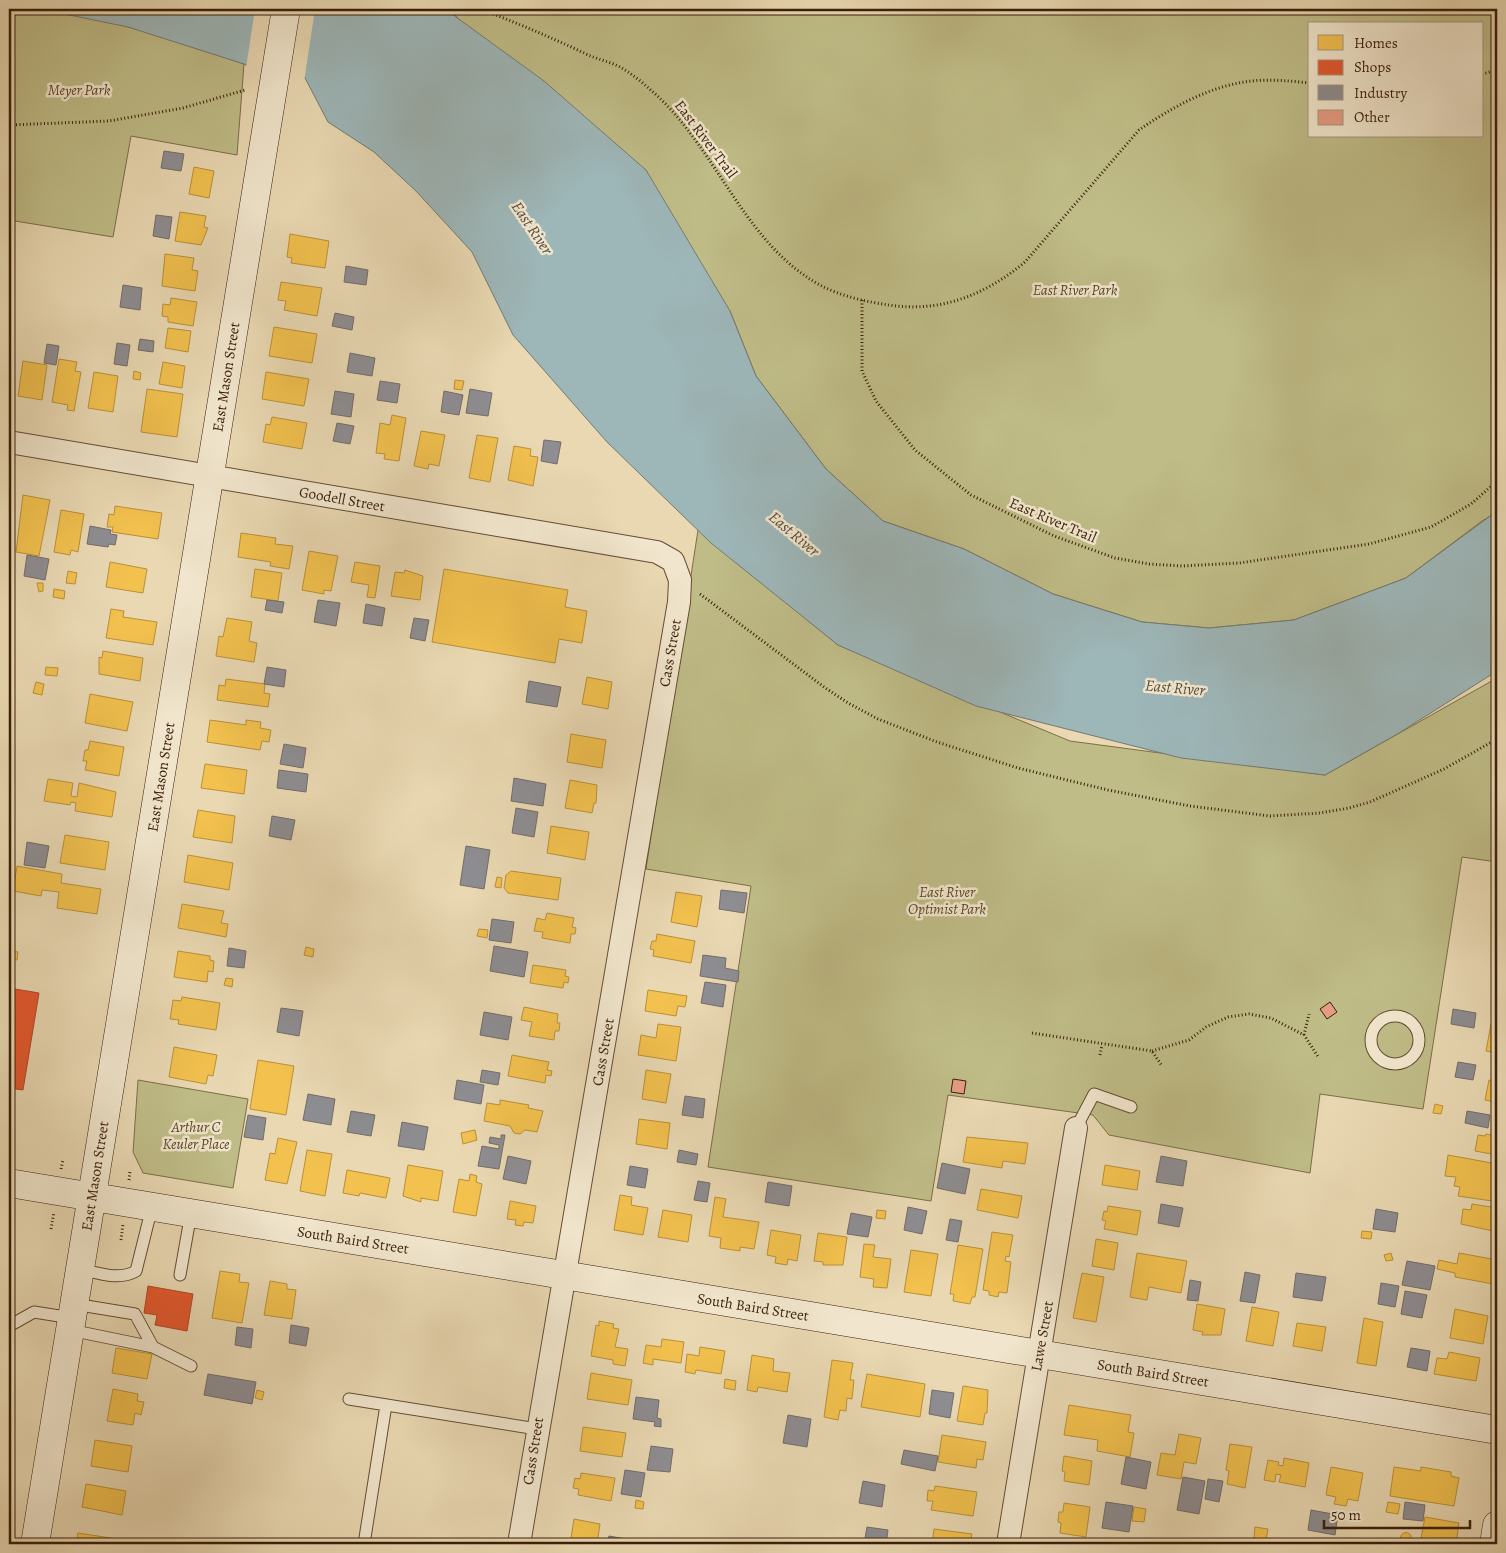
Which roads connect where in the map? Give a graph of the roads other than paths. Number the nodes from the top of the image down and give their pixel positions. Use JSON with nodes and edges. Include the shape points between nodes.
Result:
{"nodes":[{"id":1,"x":286,"y":9,"type":"edge"},
{"id":2,"x":9,"y":442,"type":"edge"},
{"id":3,"x":210,"y":476,"type":"junction"},
{"id":4,"x":673,"y":561,"type":"joint"},
{"id":5,"x":1380,"y":1022,"type":"joint"},
{"id":6,"x":1131,"y":1108,"type":"dead end"},
{"id":7,"x":1076,"y":1128,"type":"joint"},
{"id":8,"x":9,"y":1183,"type":"edge"},
{"id":9,"x":92,"y":1197,"type":"junction"},
{"id":10,"x":152,"y":1207,"type":"junction"},
{"id":11,"x":191,"y":1214,"type":"junction"},
{"id":12,"x":80,"y":1269,"type":"junction"},
{"id":13,"x":180,"y":1275,"type":"dead end"},
{"id":14,"x":565,"y":1276,"type":"junction"},
{"id":15,"x":72,"y":1317,"type":"junction"},
{"id":16,"x":9,"y":1326,"type":"edge"},
{"id":17,"x":153,"y":1347,"type":"junction"},
{"id":18,"x":1039,"y":1354,"type":"junction"},
{"id":19,"x":191,"y":1366,"type":"dead end"},
{"id":20,"x":349,"y":1399,"type":"dead end"},
{"id":21,"x":386,"y":1405,"type":"junction"},
{"id":22,"x":537,"y":1429,"type":"junction"},
{"id":23,"x":1497,"y":1430,"type":"edge"},
{"id":24,"x":1497,"y":1525,"type":"edge"},
{"id":25,"x":35,"y":1544,"type":"edge"},
{"id":26,"x":364,"y":1544,"type":"edge"},
{"id":27,"x":518,"y":1544,"type":"edge"},
{"id":28,"x":1008,"y":1544,"type":"edge"},
{"id":29,"x":1494,"y":1544,"type":"edge"}],
"edges":[{"from":1,"to":3,"type":"main road","name":"East Mason Street"},
{"from":2,"to":3,"type":"street","name":"Goodell Street"},
{"from":3,"to":4,"type":"street","name":"Goodell Street","via":[[657,552]]},
{"from":3,"to":9,"type":"main road","name":"East Mason Street"},
{"from":4,"to":14,"type":"street","name":"Cass Street","via":[[680,590]]},
{"from":5,"to":5,"type":"lane","via":[[1372,1034],[1373,1049],[1377,1055],[1392,1063],[1400,1063],[1414,1055],[1420,1039],[1414,1024],[1400,1016]]},
{"from":6,"to":7,"type":"lane","via":[[1094,1094]]},
{"from":7,"to":18,"type":"street","name":"Lawe Street"},
{"from":8,"to":9,"type":"main road","name":"South Baird Street"},
{"from":9,"to":10,"type":"main road","name":"South Baird Street"},
{"from":9,"to":12,"type":"main road","name":"East Mason Street"},
{"from":10,"to":11,"type":"main road","name":"South Baird Street"},
{"from":10,"to":12,"type":"lane","via":[[136,1271],[119,1277]]},
{"from":11,"to":13,"type":"lane"},
{"from":11,"to":14,"type":"main road","name":"South Baird Street"},
{"from":12,"to":15,"type":"main road","name":"East Mason Street"},
{"from":14,"to":18,"type":"main road","name":"South Baird Street"},
{"from":14,"to":22,"type":"street","name":"Cass Street"},
{"from":15,"to":16,"type":"lane","via":[[34,1312]]},
{"from":15,"to":17,"type":"lane"},
{"from":15,"to":17,"type":"lane","via":[[135,1314]]},
{"from":15,"to":25,"type":"main road","name":"East Mason Street"},
{"from":17,"to":19,"type":"lane"},
{"from":18,"to":23,"type":"main road","name":"South Baird Street"},
{"from":18,"to":28,"type":"street","name":"Lawe Street"},
{"from":20,"to":21,"type":"lane"},
{"from":21,"to":22,"type":"lane"},
{"from":21,"to":26,"type":"lane"},
{"from":22,"to":27,"type":"street","name":"Cass Street"},
{"from":24,"to":29,"type":"main road"}]}
